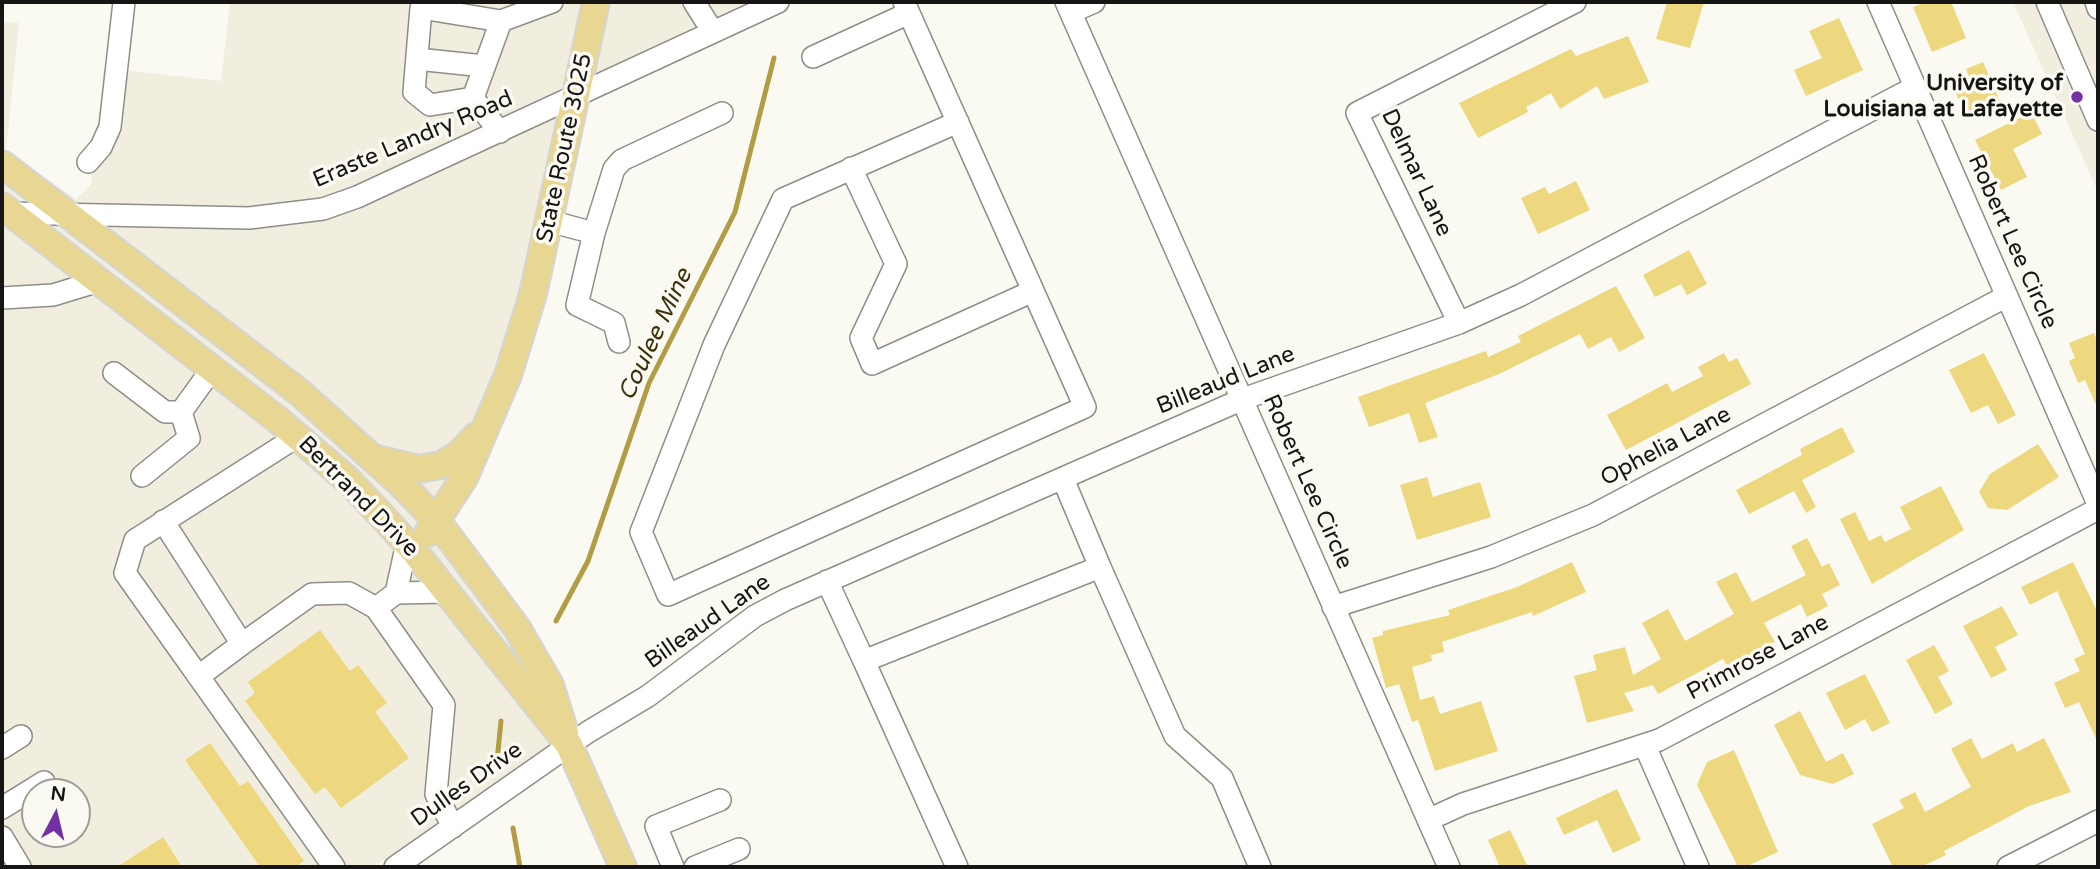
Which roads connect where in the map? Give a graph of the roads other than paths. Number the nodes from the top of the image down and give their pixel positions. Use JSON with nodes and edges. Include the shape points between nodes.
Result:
{"nodes":[{"id":1,"x":124,"y":2,"type":"edge"},
{"id":2,"x":552,"y":2,"type":"edge"},
{"id":3,"x":596,"y":2,"type":"edge"},
{"id":4,"x":694,"y":2,"type":"edge"},
{"id":5,"x":778,"y":2,"type":"edge"},
{"id":6,"x":1094,"y":2,"type":"edge"},
{"id":7,"x":1576,"y":2,"type":"edge"},
{"id":8,"x":1878,"y":2,"type":"edge"},
{"id":9,"x":2047,"y":2,"type":"edge"},
{"id":10,"x":2096,"y":2,"type":"edge"},
{"id":11,"x":907,"y":7,"type":"edge"},
{"id":12,"x":1069,"y":7,"type":"edge"},
{"id":13,"x":2098,"y":8,"type":"edge"},
{"id":14,"x":501,"y":21,"type":"junction"},
{"id":15,"x":713,"y":32,"type":"junction"},
{"id":16,"x":813,"y":57,"type":"dead end"},
{"id":17,"x":417,"y":59,"type":"junction"},
{"id":18,"x":484,"y":66,"type":"junction"},
{"id":19,"x":1915,"y":87,"type":"junction"},
{"id":20,"x":576,"y":96,"type":"junction"},
{"id":21,"x":472,"y":98,"type":"junction"},
{"id":22,"x":722,"y":113,"type":"dead end"},
{"id":23,"x":2098,"y":120,"type":"edge"},
{"id":24,"x":958,"y":122,"type":"junction"},
{"id":25,"x":500,"y":132,"type":"junction"},
{"id":26,"x":88,"y":162,"type":"dead end"},
{"id":27,"x":2,"y":164,"type":"edge"},
{"id":28,"x":851,"y":169,"type":"junction"},
{"id":29,"x":5,"y":211,"type":"edge"},
{"id":30,"x":67,"y":214,"type":"junction"},
{"id":31,"x":549,"y":221,"type":"junction"},
{"id":32,"x":594,"y":233,"type":"junction"},
{"id":33,"x":99,"y":281,"type":"junction"},
{"id":34,"x":1033,"y":291,"type":"junction"},
{"id":35,"x":2007,"y":296,"type":"junction"},
{"id":36,"x":2,"y":298,"type":"edge"},
{"id":37,"x":1459,"y":323,"type":"junction"},
{"id":38,"x":620,"y":342,"type":"dead end"},
{"id":39,"x":212,"y":369,"type":"junction"},
{"id":40,"x":114,"y":373,"type":"dead end"},
{"id":41,"x":1242,"y":399,"type":"junction"},
{"id":42,"x":181,"y":412,"type":"junction"},
{"id":43,"x":490,"y":422,"type":"junction"},
{"id":44,"x":298,"y":436,"type":"junction"},
{"id":45,"x":374,"y":458,"type":"junction"},
{"id":46,"x":142,"y":476,"type":"dead end"},
{"id":47,"x":1063,"y":479,"type":"junction"},
{"id":48,"x":2098,"y":507,"type":"edge"},
{"id":49,"x":163,"y":521,"type":"junction"},
{"id":50,"x":437,"y":521,"type":"junction"},
{"id":51,"x":411,"y":547,"type":"junction"},
{"id":52,"x":1100,"y":567,"type":"junction"},
{"id":53,"x":827,"y":581,"type":"junction"},
{"id":54,"x":448,"y":592,"type":"junction"},
{"id":55,"x":396,"y":593,"type":"junction"},
{"id":56,"x":1333,"y":607,"type":"junction"},
{"id":57,"x":376,"y":608,"type":"junction"},
{"id":58,"x":242,"y":643,"type":"junction"},
{"id":59,"x":864,"y":661,"type":"junction"},
{"id":60,"x":199,"y":677,"type":"junction"},
{"id":61,"x":21,"y":736,"type":"dead end"},
{"id":62,"x":569,"y":745,"type":"junction"},
{"id":63,"x":1645,"y":746,"type":"junction"},
{"id":64,"x":2,"y":748,"type":"edge"},
{"id":65,"x":21,"y":796,"type":"edge"},
{"id":66,"x":720,"y":800,"type":"dead end"},
{"id":67,"x":2,"y":808,"type":"edge"},
{"id":68,"x":1428,"y":820,"type":"junction"},
{"id":69,"x":2098,"y":821,"type":"edge"},
{"id":70,"x":453,"y":827,"type":"junction"},
{"id":71,"x":2,"y":837,"type":"edge"},
{"id":72,"x":739,"y":849,"type":"dead end"},
{"id":73,"x":20,"y":867,"type":"edge"},
{"id":74,"x":334,"y":867,"type":"edge"},
{"id":75,"x":395,"y":867,"type":"edge"},
{"id":76,"x":623,"y":867,"type":"edge"},
{"id":77,"x":673,"y":867,"type":"edge"},
{"id":78,"x":695,"y":867,"type":"edge"},
{"id":79,"x":957,"y":867,"type":"edge"},
{"id":80,"x":1260,"y":867,"type":"edge"},
{"id":81,"x":1449,"y":867,"type":"edge"},
{"id":82,"x":1698,"y":867,"type":"edge"},
{"id":83,"x":2007,"y":867,"type":"edge"}],
"edges":[{"from":1,"to":26,"type":"street","via":[[110,127]]},
{"from":2,"to":14,"type":"street"},
{"from":3,"to":20,"type":"main road","name":"State Route 3025"},
{"from":4,"to":15,"type":"street"},
{"from":5,"to":15,"type":"street","name":"Eraste Landry Road"},
{"from":6,"to":12,"type":"street"},
{"from":7,"to":37,"type":"street","name":"Delmar Lane","via":[[1357,113]]},
{"from":8,"to":19,"type":"street","name":"Robert Lee Circle"},
{"from":9,"to":23,"type":"street"},
{"from":10,"to":13,"type":"street"},
{"from":11,"to":16,"type":"street"},
{"from":11,"to":24,"type":"street"},
{"from":12,"to":41,"type":"street","name":"Robert Lee Circle"},
{"from":14,"to":17,"type":"street","via":[[421,8]]},
{"from":14,"to":18,"type":"street"},
{"from":15,"to":20,"type":"street","name":"Eraste Landry Road"},
{"from":17,"to":18,"type":"street"},
{"from":17,"to":21,"type":"street","via":[[414,92],[430,105]]},
{"from":18,"to":21,"type":"street"},
{"from":19,"to":35,"type":"street","name":"Robert Lee Circle"},
{"from":19,"to":37,"type":"street","name":"Billeaud Lane","via":[[1521,295]]},
{"from":20,"to":25,"type":"street","name":"Eraste Landry Road"},
{"from":20,"to":31,"type":"main road","name":"State Route 3025"},
{"from":21,"to":25,"type":"street"},
{"from":22,"to":32,"type":"street","via":[[622,160],[614,169]]},
{"from":24,"to":28,"type":"street"},
{"from":24,"to":34,"type":"street"},
{"from":25,"to":30,"type":"street","name":"Eraste Landry Road","via":[[357,197],[293,215]]},
{"from":27,"to":30,"type":"main road","name":"Bertrand Drive"},
{"from":28,"to":34,"type":"street","via":[[896,264],[861,338],[872,364]]},
{"from":28,"to":34,"type":"street","via":[[783,199],[714,345],[641,532],[668,596],[1085,407]]},
{"from":29,"to":30,"type":"street","name":"Eraste Landry Road"},
{"from":29,"to":33,"type":"main road","name":"Bertrand Drive"},
{"from":30,"to":45,"type":"main road","name":"Bertrand Drive","via":[[299,392]]},
{"from":31,"to":32,"type":"street"},
{"from":31,"to":43,"type":"main road","name":"State Route 3025","via":[[533,294]]},
{"from":32,"to":38,"type":"street","via":[[577,305],[614,323]]},
{"from":33,"to":36,"type":"street","via":[[53,295]]},
{"from":33,"to":39,"type":"main road","name":"Bertrand Drive"},
{"from":35,"to":48,"type":"street","name":"Robert Lee Circle"},
{"from":35,"to":56,"type":"street","name":"Ophelia Lane","via":[[1583,520],[1491,556]]},
{"from":37,"to":41,"type":"street","name":"Billeaud Lane"},
{"from":39,"to":42,"type":"street"},
{"from":39,"to":44,"type":"main road","name":"Bertrand Drive"},
{"from":40,"to":42,"type":"street","via":[[165,412]]},
{"from":41,"to":47,"type":"street","name":"Billeaud Lane"},
{"from":41,"to":56,"type":"street","name":"Robert Lee Circle"},
{"from":42,"to":46,"type":"street","via":[[189,438]]},
{"from":43,"to":45,"type":"main road","via":[[458,455],[441,465],[419,469]]},
{"from":43,"to":50,"type":"main road","name":"State Route 3025","via":[[464,478]]},
{"from":44,"to":49,"type":"street"},
{"from":44,"to":51,"type":"main road","name":"Bertrand Drive","via":[[349,481]]},
{"from":45,"to":50,"type":"main road","name":"Bertrand Drive"},
{"from":47,"to":52,"type":"street"},
{"from":47,"to":53,"type":"street","name":"Billeaud Lane"},
{"from":48,"to":63,"type":"street","name":"Primrose Lane"},
{"from":49,"to":58,"type":"street"},
{"from":49,"to":60,"type":"street","via":[[135,540],[125,573]]},
{"from":50,"to":51,"type":"main road","name":"State Route 3025"},
{"from":50,"to":62,"type":"main road","name":"Bertrand Drive","via":[[517,628],[550,685]]},
{"from":51,"to":54,"type":"main road","name":"Bertrand Drive"},
{"from":51,"to":55,"type":"street"},
{"from":52,"to":59,"type":"street"},
{"from":52,"to":80,"type":"street","via":[[1175,736],[1222,778]]},
{"from":53,"to":59,"type":"street"},
{"from":53,"to":62,"type":"street","name":"Billeaud Lane","via":[[755,617],[648,696]]},
{"from":54,"to":55,"type":"street"},
{"from":54,"to":62,"type":"main road","name":"Bertrand Drive"},
{"from":55,"to":57,"type":"street"},
{"from":56,"to":68,"type":"street","name":"Robert Lee Circle"},
{"from":57,"to":58,"type":"street","via":[[349,593],[312,594]]},
{"from":57,"to":70,"type":"street","via":[[444,705],[436,794]]},
{"from":58,"to":60,"type":"street"},
{"from":59,"to":79,"type":"street"},
{"from":60,"to":74,"type":"street"},
{"from":61,"to":64,"type":"street"},
{"from":62,"to":70,"type":"street","name":"Dulles Drive"},
{"from":62,"to":76,"type":"main road","name":"Bertrand Drive"},
{"from":63,"to":68,"type":"street","name":"Primrose Lane","via":[[1463,804]]},
{"from":63,"to":82,"type":"street"},
{"from":65,"to":67,"type":"street"},
{"from":66,"to":77,"type":"street","via":[[656,826]]},
{"from":68,"to":81,"type":"street","name":"Robert Lee Circle"},
{"from":69,"to":83,"type":"street"},
{"from":70,"to":75,"type":"street","name":"Dulles Drive"},
{"from":71,"to":73,"type":"street"},
{"from":72,"to":78,"type":"street"}]}
